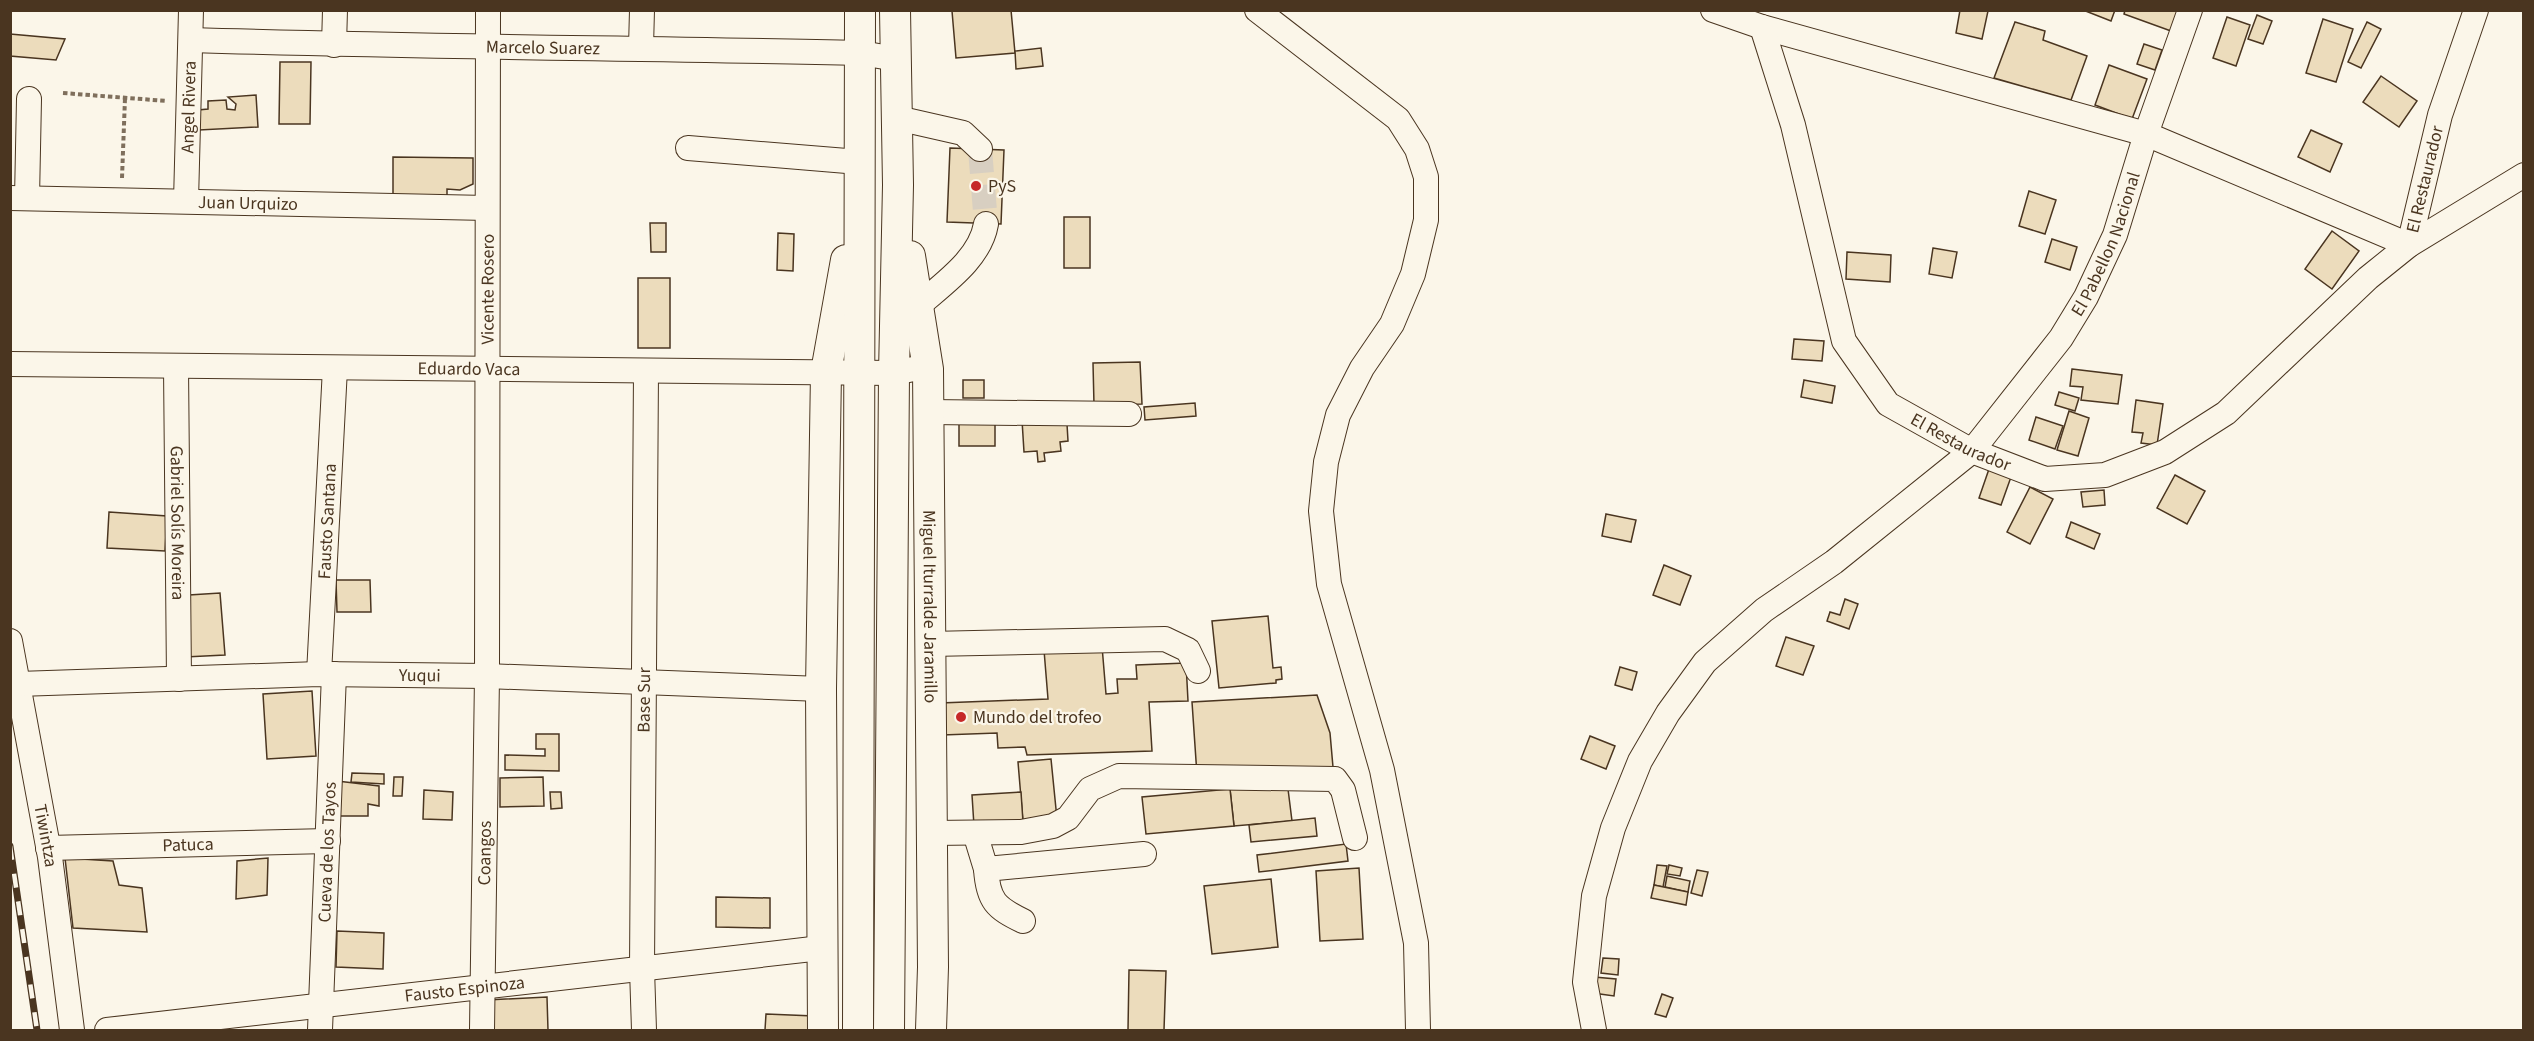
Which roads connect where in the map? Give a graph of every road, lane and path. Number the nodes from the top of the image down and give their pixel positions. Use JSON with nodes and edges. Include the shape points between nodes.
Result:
{"nodes":[{"id":1,"x":190,"y":10,"type":"edge"},
{"id":2,"x":335,"y":10,"type":"edge"},
{"id":3,"x":488,"y":10,"type":"edge"},
{"id":4,"x":642,"y":10,"type":"edge"},
{"id":5,"x":860,"y":10,"type":"edge"},
{"id":6,"x":895,"y":10,"type":"edge"},
{"id":7,"x":1257,"y":10,"type":"edge"},
{"id":8,"x":1713,"y":10,"type":"edge"},
{"id":9,"x":2190,"y":10,"type":"edge"},
{"id":10,"x":2476,"y":10,"type":"edge"},
{"id":11,"x":1766,"y":19,"type":"edge"},
{"id":12,"x":191,"y":40,"type":"junction"},
{"id":13,"x":334,"y":45,"type":"junction"},
{"id":14,"x":641,"y":47,"type":"junction"},
{"id":15,"x":488,"y":49,"type":"junction"},
{"id":16,"x":861,"y":53,"type":"junction"},
{"id":17,"x":896,"y":59,"type":"junction"},
{"id":18,"x":63,"y":93,"type":"dead end"},
{"id":19,"x":124,"y":98,"type":"junction"},
{"id":20,"x":29,"y":99,"type":"dead end"},
{"id":21,"x":187,"y":103,"type":"junction"},
{"id":22,"x":897,"y":118,"type":"junction"},
{"id":23,"x":2146,"y":134,"type":"junction"},
{"id":24,"x":688,"y":148,"type":"dead end"},
{"id":25,"x":980,"y":149,"type":"dead end"},
{"id":26,"x":859,"y":174,"type":"junction"},
{"id":27,"x":2523,"y":175,"type":"edge"},
{"id":28,"x":898,"y":185,"type":"junction"},
{"id":29,"x":19,"y":198,"type":"edge"},
{"id":30,"x":121,"y":200,"type":"junction"},
{"id":31,"x":186,"y":201,"type":"junction"},
{"id":32,"x":487,"y":208,"type":"junction"},
{"id":33,"x":986,"y":224,"type":"tunnel mouth"},
{"id":34,"x":2409,"y":245,"type":"junction"},
{"id":35,"x":918,"y":306,"type":"junction"},
{"id":36,"x":10,"y":364,"type":"edge"},
{"id":37,"x":928,"y":366,"type":"junction"},
{"id":38,"x":176,"y":367,"type":"junction"},
{"id":39,"x":335,"y":369,"type":"junction"},
{"id":40,"x":486,"y":369,"type":"junction"},
{"id":41,"x":646,"y":371,"type":"junction"},
{"id":42,"x":826,"y":372,"type":"junction"},
{"id":43,"x":861,"y":372,"type":"junction"},
{"id":44,"x":894,"y":373,"type":"junction"},
{"id":45,"x":929,"y":412,"type":"junction"},
{"id":46,"x":1129,"y":414,"type":"dead end"},
{"id":47,"x":1972,"y":451,"type":"junction"},
{"id":48,"x":10,"y":641,"type":"edge"},
{"id":49,"x":930,"y":644,"type":"junction"},
{"id":50,"x":1198,"y":671,"type":"dead end"},
{"id":51,"x":327,"y":674,"type":"junction"},
{"id":52,"x":487,"y":676,"type":"junction"},
{"id":53,"x":179,"y":679,"type":"junction"},
{"id":54,"x":644,"y":682,"type":"junction"},
{"id":55,"x":18,"y":684,"type":"junction"},
{"id":56,"x":821,"y":689,"type":"junction"},
{"id":57,"x":932,"y":833,"type":"junction"},
{"id":58,"x":975,"y":833,"type":"junction"},
{"id":59,"x":1355,"y":838,"type":"dead end"},
{"id":60,"x":328,"y":841,"type":"junction"},
{"id":61,"x":48,"y":848,"type":"junction"},
{"id":62,"x":1144,"y":854,"type":"dead end"},
{"id":63,"x":986,"y":869,"type":"junction"},
{"id":64,"x":1023,"y":921,"type":"dead end"},
{"id":65,"x":821,"y":948,"type":"junction"},
{"id":66,"x":642,"y":969,"type":"junction"},
{"id":67,"x":482,"y":987,"type":"junction"},
{"id":68,"x":321,"y":1006,"type":"junction"},
{"id":69,"x":72,"y":1030,"type":"edge"},
{"id":70,"x":107,"y":1030,"type":"edge"},
{"id":71,"x":320,"y":1030,"type":"edge"},
{"id":72,"x":482,"y":1030,"type":"edge"},
{"id":73,"x":644,"y":1030,"type":"edge"},
{"id":74,"x":823,"y":1030,"type":"edge"},
{"id":75,"x":858,"y":1030,"type":"edge"},
{"id":76,"x":889,"y":1030,"type":"edge"},
{"id":77,"x":931,"y":1030,"type":"edge"},
{"id":78,"x":1418,"y":1030,"type":"edge"},
{"id":79,"x":1594,"y":1030,"type":"edge"}],
"edges":[{"from":1,"to":12,"type":"street","name":"Angel Rivera"},
{"from":2,"to":13,"type":"street"},
{"from":3,"to":15,"type":"street","name":"Vicente Rosero"},
{"from":4,"to":14,"type":"street"},
{"from":5,"to":16,"type":"main road"},
{"from":6,"to":17,"type":"main road","name":"Miguel Iturralde Jaramillo"},
{"from":7,"to":78,"type":"street","via":[[1398,119],[1418,149],[1426,177],[1426,220],[1413,274],[1392,324],[1362,368],[1338,415],[1326,462],[1321,511],[1329,584],[1382,770],[1416,943]]},
{"from":8,"to":11,"type":"street"},
{"from":9,"to":23,"type":"street","name":"El Pabellon Nacional"},
{"from":10,"to":34,"type":"street","name":"El Restaurador","via":[[2440,115]]},
{"from":11,"to":23,"type":"street"},
{"from":11,"to":47,"type":"street","name":"El Restaurador","via":[[1844,341],[1888,404]]},
{"from":12,"to":13,"type":"street","name":"Marcelo Suarez"},
{"from":12,"to":21,"type":"street","name":"Angel Rivera"},
{"from":13,"to":15,"type":"street","name":"Marcelo Suarez"},
{"from":14,"to":15,"type":"street","name":"Marcelo Suarez"},
{"from":14,"to":16,"type":"street","name":"Marcelo Suarez"},
{"from":15,"to":32,"type":"street","name":"Vicente Rosero"},
{"from":16,"to":17,"type":"street","name":"Marcelo Suarez"},
{"from":16,"to":26,"type":"main road"},
{"from":17,"to":22,"type":"main road","name":"Miguel Iturralde Jaramillo"},
{"from":18,"to":19,"type":"path"},
{"from":19,"to":21,"type":"path"},
{"from":19,"to":30,"type":"path"},
{"from":20,"to":29,"type":"street"},
{"from":21,"to":31,"type":"street","name":"Angel Rivera"},
{"from":22,"to":25,"type":"street","via":[[963,133]]},
{"from":22,"to":28,"type":"main road","name":"Miguel Iturralde Jaramillo"},
{"from":23,"to":34,"type":"street"},
{"from":23,"to":47,"type":"street","name":"El Pabellon Nacional","via":[[2115,235],[2086,297],[2061,338]]},
{"from":24,"to":26,"type":"street"},
{"from":26,"to":42,"type":"main road"},
{"from":26,"to":43,"type":"main road"},
{"from":27,"to":34,"type":"street","name":"El Restaurador"},
{"from":28,"to":35,"type":"main road","name":"Miguel Iturralde Jaramillo"},
{"from":28,"to":44,"type":"main road","name":"Miguel Iturralde Jaramillo"},
{"from":29,"to":30,"type":"street","name":"Juan Urquizo"},
{"from":30,"to":31,"type":"street","name":"Juan Urquizo"},
{"from":31,"to":32,"type":"street","name":"Juan Urquizo"},
{"from":32,"to":40,"type":"street","name":"Vicente Rosero"},
{"from":33,"to":35,"type":"street","via":[[984,238],[974,253]]},
{"from":34,"to":47,"type":"street","name":"El Restaurador","via":[[2368,278],[2226,413],[2165,452],[2105,475],[2045,479]]},
{"from":35,"to":37,"type":"main road","name":"Miguel Iturralde Jaramillo"},
{"from":36,"to":38,"type":"street","name":"Eduardo Vaca"},
{"from":37,"to":44,"type":"street","name":"Eduardo Vaca"},
{"from":37,"to":45,"type":"main road","name":"Miguel Iturralde Jaramillo"},
{"from":38,"to":39,"type":"street","name":"Eduardo Vaca"},
{"from":38,"to":53,"type":"street","name":"Gabriel Solís Moreira"},
{"from":39,"to":40,"type":"street","name":"Eduardo Vaca"},
{"from":39,"to":51,"type":"street","name":"Fausto Santana"},
{"from":40,"to":41,"type":"street","name":"Eduardo Vaca"},
{"from":40,"to":52,"type":"street","name":"Vicente Rosero"},
{"from":41,"to":42,"type":"street","name":"Eduardo Vaca"},
{"from":41,"to":54,"type":"street","name":"Base Sur"},
{"from":42,"to":43,"type":"street","name":"Eduardo Vaca"},
{"from":42,"to":56,"type":"main road"},
{"from":43,"to":44,"type":"street","name":"Eduardo Vaca"},
{"from":43,"to":75,"type":"main road"},
{"from":44,"to":76,"type":"main road","name":"Miguel Iturralde Jaramillo"},
{"from":45,"to":46,"type":"street"},
{"from":45,"to":49,"type":"main road","name":"Miguel Iturralde Jaramillo"},
{"from":47,"to":79,"type":"street","name":"El Pabellon Nacional","via":[[1834,562],[1764,610],[1705,662],[1668,712],[1640,761],[1613,828],[1594,896],[1585,982]]},
{"from":48,"to":55,"type":"street","name":"Tiwintza"},
{"from":49,"to":50,"type":"street","via":[[1165,639],[1188,650]]},
{"from":49,"to":57,"type":"main road","name":"Miguel Iturralde Jaramillo"},
{"from":51,"to":52,"type":"street","name":"Yuqui"},
{"from":51,"to":53,"type":"street","name":"Yuqui"},
{"from":51,"to":60,"type":"street","name":"Cueva de los Tayos"},
{"from":52,"to":54,"type":"street","name":"Yuqui"},
{"from":52,"to":67,"type":"street","name":"Coangos"},
{"from":53,"to":55,"type":"street","name":"Yuqui"},
{"from":54,"to":56,"type":"street","name":"Yuqui"},
{"from":54,"to":66,"type":"street","name":"Base Sur"},
{"from":55,"to":61,"type":"street","name":"Tiwintza"},
{"from":56,"to":65,"type":"main road"},
{"from":57,"to":58,"type":"street"},
{"from":57,"to":77,"type":"main road","name":"Miguel Iturralde Jaramillo"},
{"from":58,"to":59,"type":"street","via":[[1021,832],[1053,826],[1068,818],[1090,789],[1119,776],[1130,776],[1335,779],[1343,790]]},
{"from":58,"to":63,"type":"street"},
{"from":60,"to":61,"type":"street","name":"Patuca"},
{"from":60,"to":68,"type":"street","name":"Cueva de los Tayos"},
{"from":61,"to":69,"type":"street","name":"Tiwintza"},
{"from":62,"to":63,"type":"street"},
{"from":63,"to":64,"type":"street","via":[[991,897],[1000,910]]},
{"from":65,"to":66,"type":"street","name":"Fausto Espinoza"},
{"from":65,"to":74,"type":"main road"},
{"from":66,"to":67,"type":"street","name":"Fausto Espinoza"},
{"from":66,"to":73,"type":"street","name":"Base Sur"},
{"from":67,"to":68,"type":"street","name":"Fausto Espinoza"},
{"from":67,"to":72,"type":"street","name":"Coangos"},
{"from":68,"to":70,"type":"street","name":"Fausto Espinoza"},
{"from":68,"to":71,"type":"street","name":"Cueva de los Tayos"}]}
